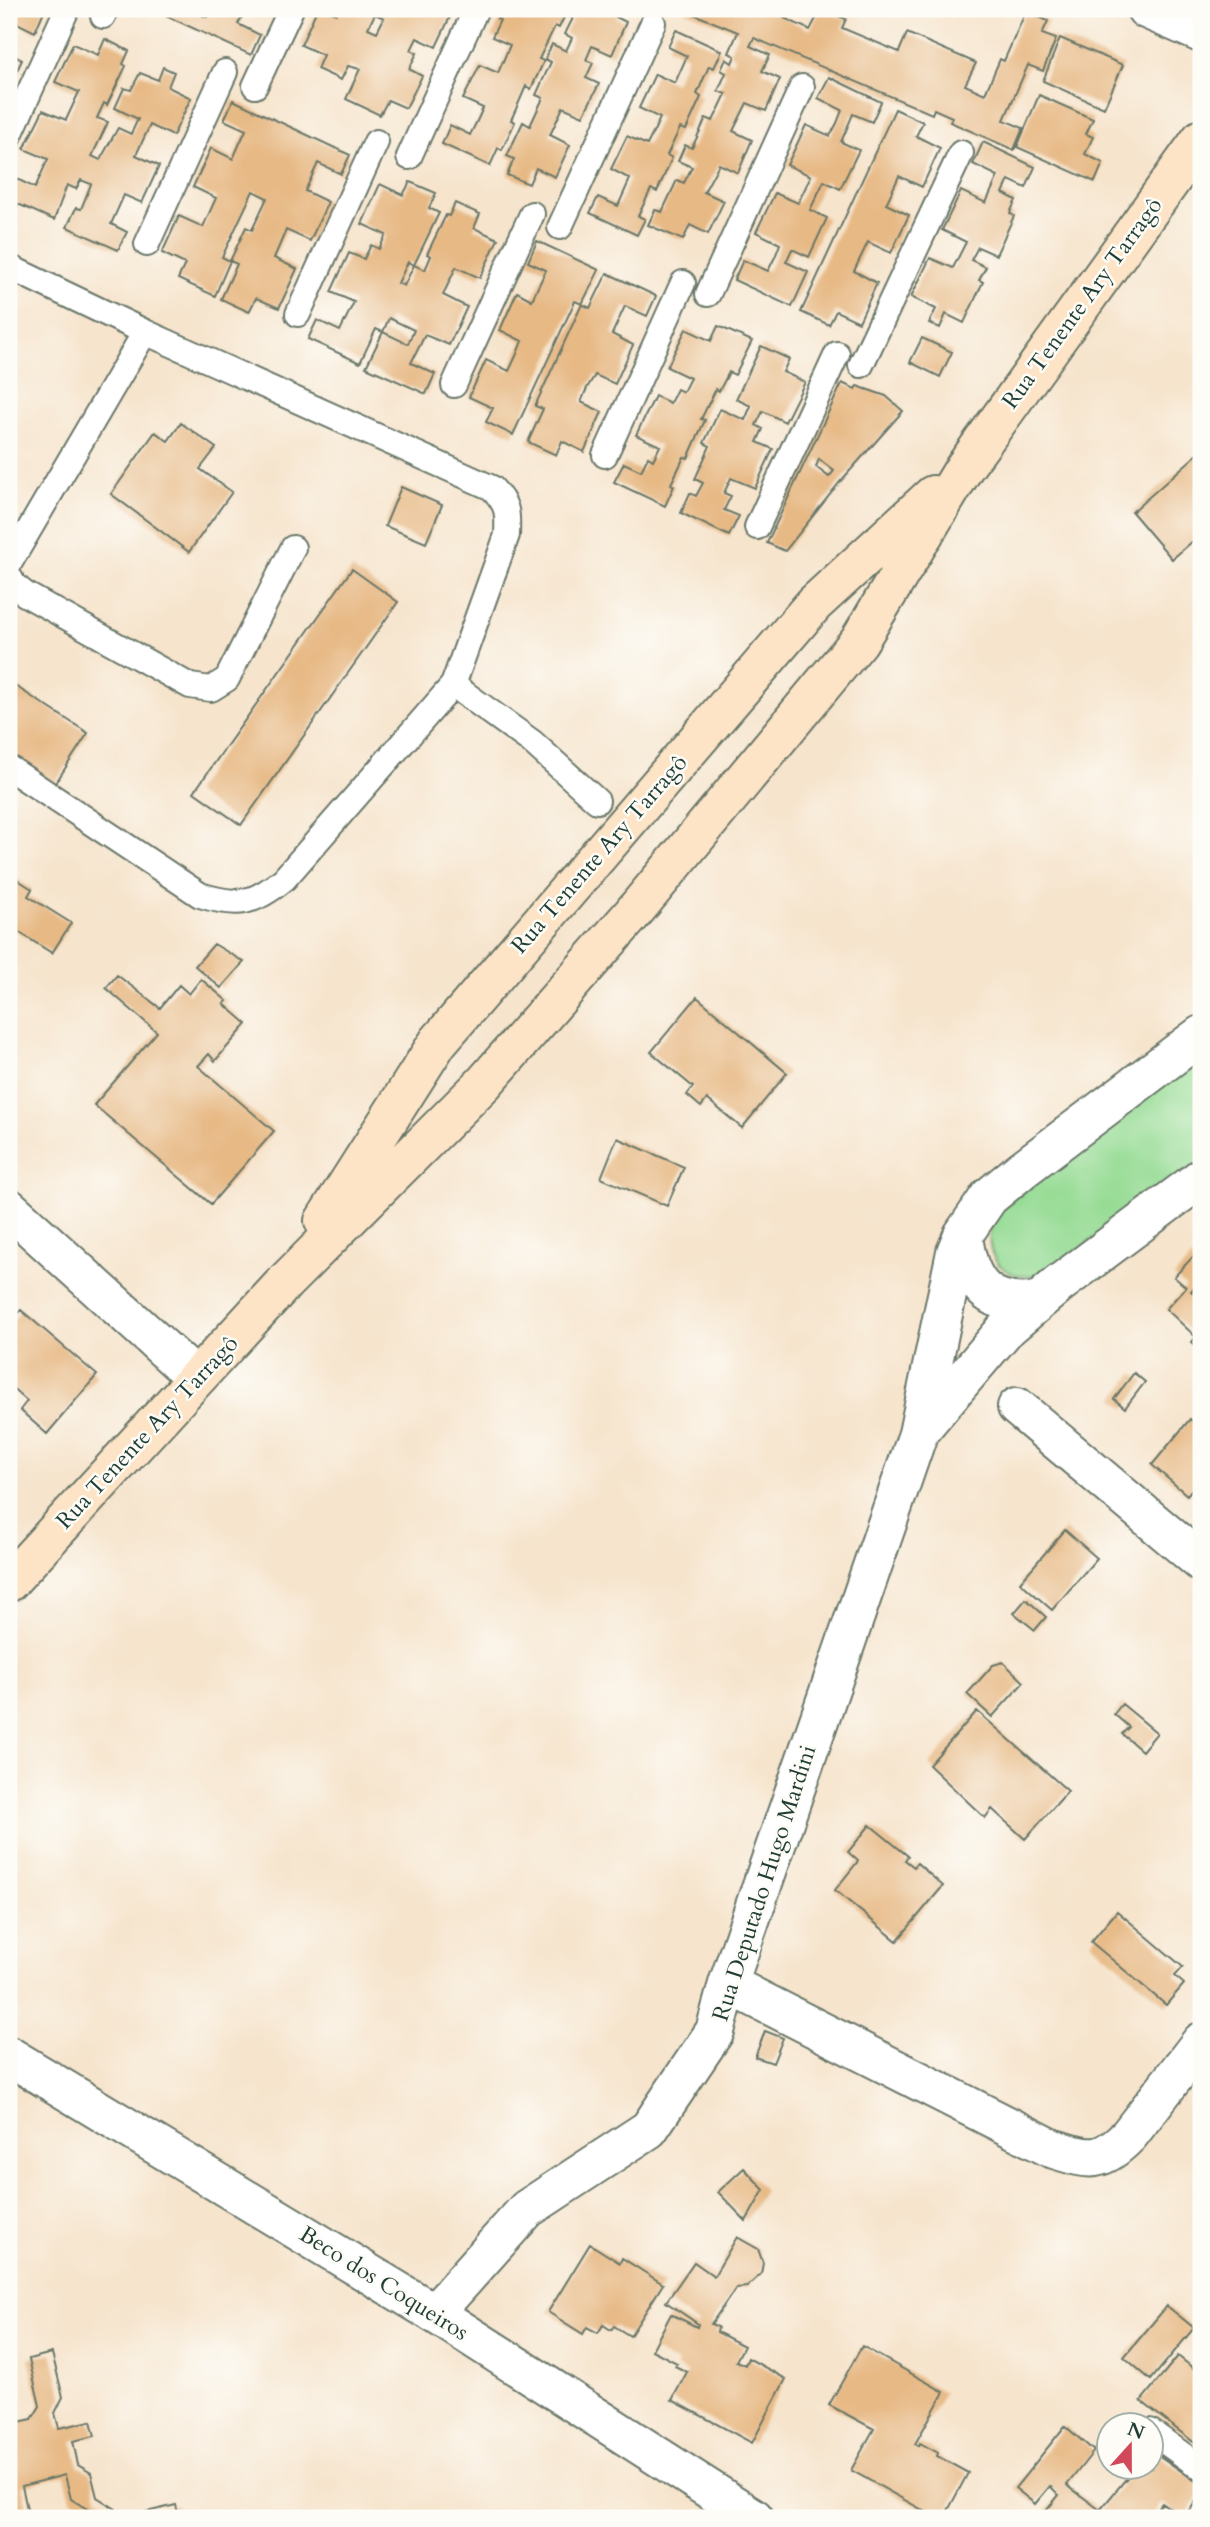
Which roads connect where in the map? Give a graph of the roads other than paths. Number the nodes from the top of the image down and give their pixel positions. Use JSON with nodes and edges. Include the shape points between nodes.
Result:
{"nodes":[{"id":1,"x":67,"y":9,"type":"edge"},
{"id":2,"x":290,"y":9,"type":"edge"},
{"id":3,"x":477,"y":9,"type":"edge"},
{"id":4,"x":1146,"y":9,"type":"edge"},
{"id":5,"x":653,"y":23,"type":"dead end"},
{"id":6,"x":1201,"y":33,"type":"edge"},
{"id":7,"x":225,"y":72,"type":"dead end"},
{"id":8,"x":255,"y":86,"type":"dead end"},
{"id":9,"x":802,"y":87,"type":"dead end"},
{"id":10,"x":9,"y":137,"type":"edge"},
{"id":11,"x":1201,"y":139,"type":"edge"},
{"id":12,"x":376,"y":142,"type":"dead end"},
{"id":13,"x":961,"y":153,"type":"dead end"},
{"id":14,"x":409,"y":158,"type":"dead end"},
{"id":15,"x":532,"y":214,"type":"dead end"},
{"id":16,"x":560,"y":227,"type":"dead end"},
{"id":17,"x":147,"y":244,"type":"dead end"},
{"id":18,"x":9,"y":267,"type":"edge"},
{"id":19,"x":683,"y":283,"type":"dead end"},
{"id":20,"x":708,"y":294,"type":"dead end"},
{"id":21,"x":298,"y":314,"type":"dead end"},
{"id":22,"x":145,"y":332,"type":"junction"},
{"id":23,"x":837,"y":354,"type":"dead end"},
{"id":24,"x":861,"y":365,"type":"dead end"},
{"id":25,"x":454,"y":385,"type":"dead end"},
{"id":26,"x":605,"y":454,"type":"dead end"},
{"id":27,"x":964,"y":468,"type":"junction"},
{"id":28,"x":757,"y":527,"type":"dead end"},
{"id":29,"x":293,"y":548,"type":"dead end"},
{"id":30,"x":9,"y":564,"type":"edge"},
{"id":31,"x":9,"y":576,"type":"edge"},
{"id":32,"x":453,"y":685,"type":"junction"},
{"id":33,"x":9,"y":768,"type":"edge"},
{"id":34,"x":597,"y":801,"type":"dead end"},
{"id":35,"x":1201,"y":1035,"type":"edge"},
{"id":36,"x":1201,"y":1178,"type":"edge"},
{"id":37,"x":9,"y":1208,"type":"edge"},
{"id":38,"x":963,"y":1235,"type":"junction"},
{"id":39,"x":285,"y":1282,"type":"junction"},
{"id":40,"x":1040,"y":1301,"type":"junction"},
{"id":41,"x":196,"y":1378,"type":"junction"},
{"id":42,"x":1017,"y":1407,"type":"dead end"},
{"id":43,"x":918,"y":1434,"type":"junction"},
{"id":44,"x":1201,"y":1562,"type":"edge"},
{"id":45,"x":9,"y":1582,"type":"edge"},
{"id":46,"x":728,"y":1984,"type":"junction"},
{"id":47,"x":1201,"y":2042,"type":"edge"},
{"id":48,"x":9,"y":2056,"type":"edge"},
{"id":49,"x":434,"y":2313,"type":"junction"},
{"id":50,"x":1164,"y":2441,"type":"edge"},
{"id":51,"x":1201,"y":2468,"type":"edge"},
{"id":52,"x":754,"y":2518,"type":"edge"}],
"edges":[{"from":1,"to":10,"type":"lane"},
{"from":2,"to":8,"type":"lane"},
{"from":3,"to":14,"type":"lane"},
{"from":4,"to":6,"type":"street"},
{"from":5,"to":16,"type":"lane"},
{"from":7,"to":17,"type":"lane"},
{"from":9,"to":20,"type":"lane"},
{"from":11,"to":27,"type":"main road","name":"Rua Tenente Ary Tarragô"},
{"from":12,"to":21,"type":"lane"},
{"from":13,"to":24,"type":"lane"},
{"from":15,"to":25,"type":"lane"},
{"from":18,"to":22,"type":"lane"},
{"from":19,"to":26,"type":"lane"},
{"from":22,"to":30,"type":"lane"},
{"from":22,"to":32,"type":"lane","via":[[474,478],[504,501],[507,535]]},
{"from":23,"to":28,"type":"lane"},
{"from":27,"to":39,"type":"main road","name":"Rua Tenente Ary Tarragô","via":[[859,641],[633,913],[484,1083]]},
{"from":27,"to":39,"type":"main road","name":"Rua Tenente Ary Tarragô","via":[[814,604],[438,1042]]},
{"from":29,"to":31,"type":"lane","via":[[227,679],[211,689],[190,686],[25,594]]},
{"from":32,"to":33,"type":"lane","via":[[284,879],[247,902],[223,902],[200,895]]},
{"from":32,"to":34,"type":"lane","via":[[532,742]]},
{"from":35,"to":38,"type":"street","name":"Rua Deputado Hugo Mardini","via":[[989,1197]]},
{"from":36,"to":40,"type":"street","name":"Rua Deputado Hugo Mardini"},
{"from":37,"to":41,"type":"street"},
{"from":38,"to":40,"type":"street","via":[[967,1265],[984,1290],[1013,1302]]},
{"from":38,"to":43,"type":"street","name":"Rua Deputado Hugo Mardini"},
{"from":39,"to":41,"type":"main road","name":"Rua Tenente Ary Tarragô"},
{"from":40,"to":43,"type":"street","name":"Rua Deputado Hugo Mardini","via":[[1005,1330]]},
{"from":41,"to":45,"type":"main road","name":"Rua Tenente Ary Tarragô"},
{"from":42,"to":44,"type":"street"},
{"from":43,"to":46,"type":"street","name":"Rua Deputado Hugo Mardini"},
{"from":46,"to":47,"type":"street","via":[[1051,2148],[1076,2156],[1100,2158],[1116,2148]]},
{"from":46,"to":49,"type":"street","name":"Rua Deputado Hugo Mardini","via":[[715,2031],[649,2129],[527,2209]]},
{"from":48,"to":49,"type":"street","name":"Beco dos Coqueiros"},
{"from":49,"to":52,"type":"street","name":"Beco dos Coqueiros"},
{"from":50,"to":51,"type":"lane"}]}
